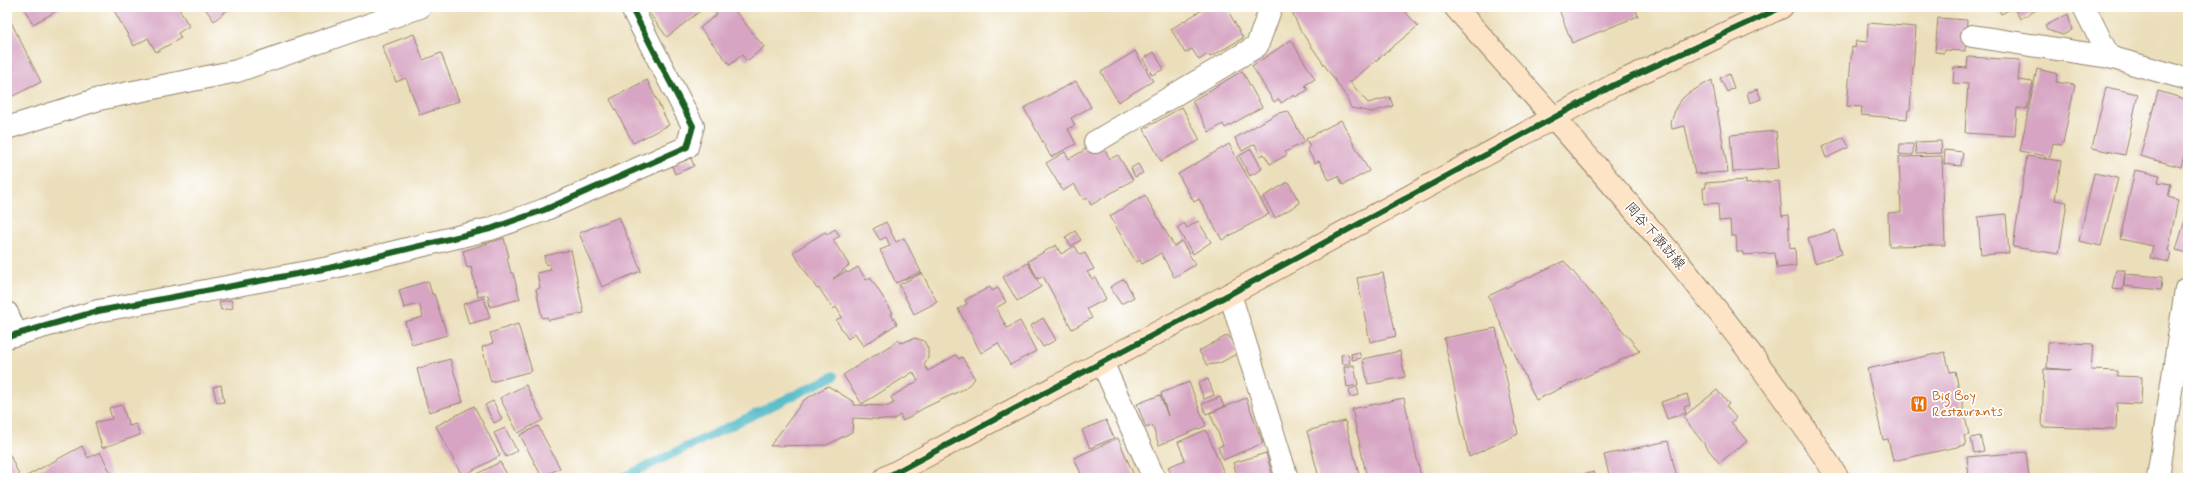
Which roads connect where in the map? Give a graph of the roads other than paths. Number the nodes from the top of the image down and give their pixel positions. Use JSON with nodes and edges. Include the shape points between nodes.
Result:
{"nodes":[{"id":1,"x":420,"y":7,"type":"edge"},
{"id":2,"x":631,"y":7,"type":"edge"},
{"id":3,"x":1271,"y":7,"type":"edge"},
{"id":4,"x":1455,"y":7,"type":"edge"},
{"id":5,"x":1782,"y":7,"type":"edge"},
{"id":6,"x":2084,"y":7,"type":"edge"},
{"id":7,"x":1972,"y":36,"type":"dead end"},
{"id":8,"x":2109,"y":57,"type":"junction"},
{"id":9,"x":2188,"y":80,"type":"edge"},
{"id":10,"x":1554,"y":119,"type":"junction"},
{"id":11,"x":7,"y":128,"type":"edge"},
{"id":12,"x":1095,"y":142,"type":"dead end"},
{"id":13,"x":2186,"y":289,"type":"dead end"},
{"id":14,"x":1230,"y":294,"type":"junction"},
{"id":15,"x":7,"y":313,"type":"edge"},
{"id":16,"x":12,"y":335,"type":"edge"},
{"id":17,"x":1102,"y":362,"type":"junction"},
{"id":18,"x":885,"y":478,"type":"edge"},
{"id":19,"x":1154,"y":478,"type":"edge"},
{"id":20,"x":1287,"y":478,"type":"edge"},
{"id":21,"x":1838,"y":478,"type":"edge"},
{"id":22,"x":2158,"y":478,"type":"edge"}],
"edges":[{"from":1,"to":11,"type":"street","via":[[237,71],[99,99]]},
{"from":2,"to":16,"type":"street","via":[[693,126],[687,147],[544,210],[490,229],[329,268],[98,311]]},
{"from":3,"to":12,"type":"street","via":[[1257,46]]},
{"from":4,"to":10,"type":"street","name":"岡谷下諏訪線"},
{"from":5,"to":10,"type":"street","via":[[1614,85]]},
{"from":6,"to":8,"type":"street"},
{"from":7,"to":8,"type":"street"},
{"from":8,"to":9,"type":"street"},
{"from":10,"to":14,"type":"street"},
{"from":10,"to":21,"type":"street","name":"岡谷下諏訪線","via":[[1708,299],[1808,432]]},
{"from":13,"to":22,"type":"street"},
{"from":14,"to":17,"type":"street"},
{"from":14,"to":20,"type":"street"},
{"from":15,"to":16,"type":"street"},
{"from":17,"to":18,"type":"street"},
{"from":17,"to":19,"type":"street"}]}
